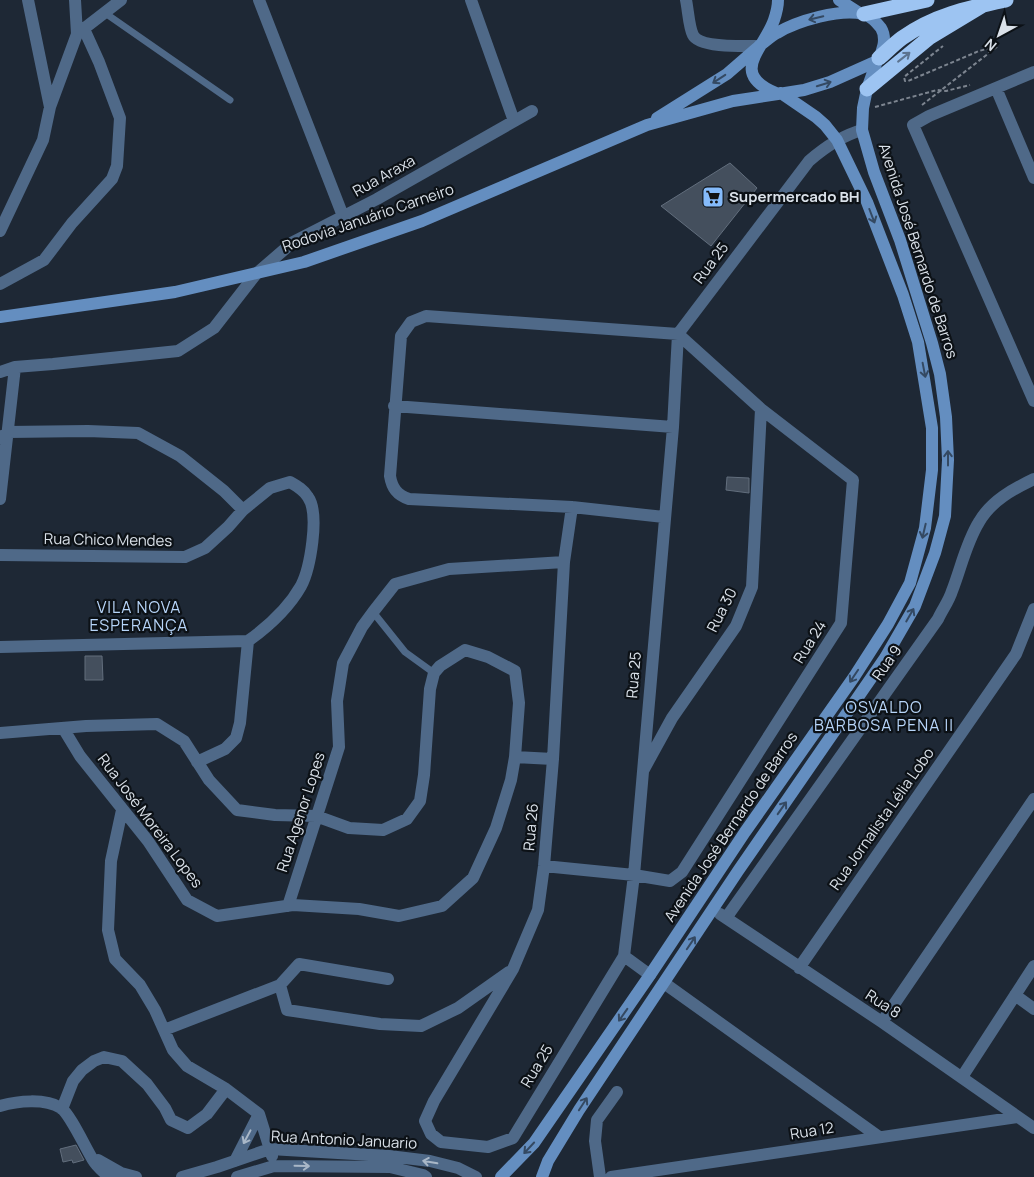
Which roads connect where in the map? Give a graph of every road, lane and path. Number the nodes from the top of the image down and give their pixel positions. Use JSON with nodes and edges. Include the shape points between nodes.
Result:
{"nodes":[{"id":1,"x":28,"y":0,"type":"edge"},
{"id":2,"x":76,"y":0,"type":"edge"},
{"id":3,"x":121,"y":0,"type":"edge"},
{"id":4,"x":259,"y":0,"type":"edge"},
{"id":5,"x":471,"y":0,"type":"edge"},
{"id":6,"x":686,"y":0,"type":"edge"},
{"id":7,"x":778,"y":0,"type":"edge"},
{"id":8,"x":838,"y":0,"type":"edge"},
{"id":9,"x":927,"y":0,"type":"edge"},
{"id":10,"x":1006,"y":0,"type":"edge"},
{"id":11,"x":983,"y":4,"type":"junction"},
{"id":12,"x":105,"y":13,"type":"junction"},
{"id":13,"x":863,"y":14,"type":"junction"},
{"id":14,"x":80,"y":32,"type":"junction"},
{"id":15,"x":944,"y":45,"type":"dead end"},
{"id":16,"x":758,"y":47,"type":"junction"},
{"id":17,"x":878,"y":60,"type":"junction"},
{"id":18,"x":1034,"y":72,"type":"edge"},
{"id":19,"x":976,"y":83,"type":"dead end"},
{"id":20,"x":867,"y":88,"type":"junction"},
{"id":21,"x":996,"y":88,"type":"junction"},
{"id":22,"x":942,"y":90,"type":"junction"},
{"id":23,"x":778,"y":93,"type":"junction"},
{"id":24,"x":230,"y":100,"type":"dead end"},
{"id":25,"x":920,"y":106,"type":"dead end"},
{"id":26,"x":50,"y":107,"type":"junction"},
{"id":27,"x":863,"y":108,"type":"junction"},
{"id":28,"x":532,"y":110,"type":"dead end"},
{"id":29,"x":514,"y":121,"type":"junction"},
{"id":30,"x":647,"y":125,"type":"junction"},
{"id":31,"x":862,"y":130,"type":"junction"},
{"id":32,"x":837,"y":140,"type":"junction"},
{"id":33,"x":1034,"y":178,"type":"edge"},
{"id":34,"x":344,"y":216,"type":"junction"},
{"id":35,"x":0,"y":231,"type":"edge"},
{"id":36,"x":256,"y":274,"type":"junction"},
{"id":37,"x":0,"y":284,"type":"edge"},
{"id":38,"x":0,"y":317,"type":"edge"},
{"id":39,"x":678,"y":334,"type":"junction"},
{"id":40,"x":15,"y":367,"type":"junction"},
{"id":41,"x":0,"y":372,"type":"edge"},
{"id":42,"x":1034,"y":402,"type":"edge"},
{"id":43,"x":394,"y":406,"type":"junction"},
{"id":44,"x":761,"y":409,"type":"junction"},
{"id":45,"x":673,"y":427,"type":"junction"},
{"id":46,"x":4,"y":435,"type":"edge"},
{"id":47,"x":1034,"y":479,"type":"edge"},
{"id":48,"x":0,"y":499,"type":"edge"},
{"id":49,"x":572,"y":507,"type":"junction"},
{"id":50,"x":242,"y":510,"type":"junction"},
{"id":51,"x":664,"y":517,"type":"junction"},
{"id":52,"x":0,"y":555,"type":"edge"},
{"id":53,"x":564,"y":562,"type":"junction"},
{"id":54,"x":1034,"y":609,"type":"edge"},
{"id":55,"x":373,"y":612,"type":"junction"},
{"id":56,"x":248,"y":641,"type":"junction"},
{"id":57,"x":0,"y":647,"type":"edge"},
{"id":58,"x":434,"y":673,"type":"junction"},
{"id":59,"x":63,"y":728,"type":"junction"},
{"id":60,"x":0,"y":733,"type":"edge"},
{"id":61,"x":515,"y":756,"type":"junction"},
{"id":62,"x":553,"y":758,"type":"junction"},
{"id":63,"x":197,"y":762,"type":"junction"},
{"id":64,"x":642,"y":773,"type":"junction"},
{"id":65,"x":1034,"y":799,"type":"edge"},
{"id":66,"x":122,"y":810,"type":"junction"},
{"id":67,"x":316,"y":816,"type":"junction"},
{"id":68,"x":544,"y":866,"type":"junction"},
{"id":69,"x":634,"y":875,"type":"junction"},
{"id":70,"x":288,"y":906,"type":"junction"},
{"id":71,"x":713,"y":910,"type":"junction"},
{"id":72,"x":726,"y":918,"type":"junction"},
{"id":73,"x":624,"y":956,"type":"junction"},
{"id":74,"x":1034,"y":966,"type":"edge"},
{"id":75,"x":799,"y":968,"type":"junction"},
{"id":76,"x":513,"y":969,"type":"junction"},
{"id":77,"x":650,"y":975,"type":"junction"},
{"id":78,"x":388,"y":979,"type":"dead end"},
{"id":79,"x":664,"y":984,"type":"junction"},
{"id":80,"x":280,"y":985,"type":"junction"},
{"id":81,"x":1015,"y":995,"type":"junction"},
{"id":82,"x":1034,"y":1009,"type":"edge"},
{"id":83,"x":882,"y":1022,"type":"junction"},
{"id":84,"x":164,"y":1030,"type":"junction"},
{"id":85,"x":962,"y":1077,"type":"junction"},
{"id":86,"x":226,"y":1089,"type":"junction"},
{"id":87,"x":616,"y":1092,"type":"dead end"},
{"id":88,"x":0,"y":1106,"type":"edge"},
{"id":89,"x":62,"y":1108,"type":"junction"},
{"id":90,"x":259,"y":1114,"type":"junction"},
{"id":91,"x":1018,"y":1117,"type":"junction"},
{"id":92,"x":425,"y":1121,"type":"joint"},
{"id":93,"x":1034,"y":1128,"type":"edge"},
{"id":94,"x":879,"y":1137,"type":"junction"},
{"id":95,"x":83,"y":1142,"type":"junction"},
{"id":96,"x":270,"y":1148,"type":"junction"},
{"id":97,"x":235,"y":1161,"type":"junction"},
{"id":98,"x":274,"y":1166,"type":"junction"},
{"id":99,"x":109,"y":1177,"type":"edge"},
{"id":100,"x":136,"y":1177,"type":"edge"},
{"id":101,"x":182,"y":1177,"type":"edge"},
{"id":102,"x":238,"y":1177,"type":"edge"},
{"id":103,"x":426,"y":1177,"type":"edge"},
{"id":104,"x":476,"y":1177,"type":"edge"},
{"id":105,"x":501,"y":1177,"type":"edge"},
{"id":106,"x":542,"y":1177,"type":"edge"},
{"id":107,"x":600,"y":1177,"type":"edge"},
{"id":108,"x":611,"y":1177,"type":"edge"}],
"edges":[{"from":1,"to":26,"type":"street"},
{"from":2,"to":14,"type":"street"},
{"from":3,"to":12,"type":"street"},
{"from":4,"to":34,"type":"street"},
{"from":5,"to":29,"type":"street"},
{"from":6,"to":16,"type":"street","via":[[693,35],[698,40]]},
{"from":7,"to":16,"type":"main road","via":[[774,21]]},
{"from":8,"to":13,"type":"main road"},
{"from":9,"to":13,"type":"highway","name":"Rodovia Januário Carneiro"},
{"from":10,"to":11,"type":"highway","name":"Rodovia Januário Carneiro"},
{"from":11,"to":17,"type":"highway","name":"Rodovia Januário Carneiro","via":[[954,11],[926,23],[901,38]]},
{"from":20,"to":11,"type":"highway","one_way":true,"via":[[930,37]]},
{"from":12,"to":14,"type":"street"},
{"from":12,"to":24,"type":"lane"},
{"from":13,"to":16,"type":"main road","name":"Rodovia Januário Carneiro","one_way":true,"via":[[841,14],[797,23]]},
{"from":13,"to":17,"type":"main road","via":[[876,20],[883,32],[884,46]]},
{"from":14,"to":26,"type":"street"},
{"from":14,"to":37,"type":"street","via":[[99,62],[120,118],[117,166],[112,179],[44,260]]},
{"from":15,"to":22,"type":"path","via":[[904,77],[905,81],[998,46]]},
{"from":16,"to":23,"type":"main road","via":[[752,68],[756,80],[766,89]]},
{"from":16,"to":30,"type":"main road","name":"Rodovia Januário Carneiro","one_way":true,"via":[[727,74]]},
{"from":17,"to":20,"type":"main road","name":"Avenida José Bernardo de Barros"},
{"from":23,"to":17,"type":"main road","name":"Rodovia Januário Carneiro","one_way":true,"via":[[830,82]]},
{"from":18,"to":21,"type":"street"},
{"from":19,"to":22,"type":"path"},
{"from":20,"to":27,"type":"main road","name":"Avenida José Bernardo de Barros"},
{"from":21,"to":33,"type":"street"},
{"from":21,"to":42,"type":"street","via":[[913,125]]},
{"from":22,"to":25,"type":"path"},
{"from":22,"to":27,"type":"path"},
{"from":23,"to":30,"type":"main road","name":"Rodovia Januário Carneiro","via":[[733,101]]},
{"from":23,"to":32,"type":"main road","name":"Avenida José Bernardo de Barros","via":[[816,117]]},
{"from":26,"to":35,"type":"street","via":[[43,140]]},
{"from":27,"to":31,"type":"main road","name":"Avenida José Bernardo de Barros"},
{"from":28,"to":29,"type":"street","name":"Rua Araxa"},
{"from":29,"to":34,"type":"street","name":"Rua Araxa"},
{"from":30,"to":36,"type":"main road","name":"Rodovia Januário Carneiro","via":[[422,221],[304,262]]},
{"from":31,"to":32,"type":"street","name":"Rua 25"},
{"from":71,"to":31,"type":"main road","name":"Avenida José Bernardo de Barros","one_way":true,"via":[[885,658],[915,606],[935,554],[945,516],[948,460],[940,374],[918,295]]},
{"from":32,"to":39,"type":"street","name":"Rua 25","via":[[808,161]]},
{"from":32,"to":77,"type":"main road","name":"Avenida José Bernardo de Barros","one_way":true,"via":[[867,202],[918,342],[932,428],[932,470],[925,528],[910,583],[888,624]]},
{"from":34,"to":36,"type":"street","name":"Rua Araxa","via":[[293,242]]},
{"from":36,"to":38,"type":"main road","name":"Rodovia Januário Carneiro","via":[[176,292]]},
{"from":36,"to":40,"type":"street","name":"Rua Araxa","via":[[214,328],[178,351]]},
{"from":39,"to":43,"type":"street","via":[[426,316],[411,322],[401,336]]},
{"from":39,"to":44,"type":"street","name":"Rua 24"},
{"from":39,"to":45,"type":"street","name":"Rua 25"},
{"from":40,"to":41,"type":"street","name":"Rua Araxa"},
{"from":40,"to":46,"type":"street"},
{"from":43,"to":45,"type":"street"},
{"from":43,"to":49,"type":"street","via":[[390,476],[391,485],[402,496],[409,499]]},
{"from":44,"to":64,"type":"street","name":"Rua 30","via":[[752,587],[736,626],[672,718]]},
{"from":44,"to":69,"type":"street","name":"Rua 24","via":[[853,480],[841,623],[682,872],[670,881]]},
{"from":45,"to":51,"type":"street","name":"Rua 25"},
{"from":46,"to":48,"type":"street"},
{"from":46,"to":50,"type":"street","via":[[88,431],[138,433],[180,456],[224,491]]},
{"from":47,"to":72,"type":"street","name":"Rua 9","via":[[1010,491],[980,521],[938,619]]},
{"from":49,"to":51,"type":"street"},
{"from":49,"to":53,"type":"street","name":"Rua 26"},
{"from":50,"to":52,"type":"street","name":"Rua Chico Mendes","via":[[205,548],[185,557]]},
{"from":50,"to":56,"type":"street","name":"Rua Chico Mendes","via":[[270,488],[290,482],[309,498],[314,521],[312,549],[302,584],[286,607]]},
{"from":51,"to":64,"type":"street","name":"Rua 25"},
{"from":53,"to":55,"type":"street","name":"Rua Agenor Lopes","via":[[449,569],[395,584]]},
{"from":53,"to":62,"type":"street","name":"Rua 26"},
{"from":54,"to":75,"type":"street","name":"Rua Jornalista Lélia Lobo","via":[[1016,654]]},
{"from":55,"to":58,"type":"lane","via":[[405,652]]},
{"from":55,"to":67,"type":"street","name":"Rua Agenor Lopes","via":[[342,663],[337,701],[339,746]]},
{"from":56,"to":57,"type":"street"},
{"from":56,"to":63,"type":"street","via":[[236,738],[225,749]]},
{"from":58,"to":61,"type":"street","name":"Rua José Moreira Lopes","via":[[465,650],[488,657],[515,672],[519,703]]},
{"from":58,"to":67,"type":"street","via":[[420,802],[408,819],[383,830],[349,828]]},
{"from":59,"to":60,"type":"street"},
{"from":59,"to":63,"type":"street","via":[[157,724],[184,741]]},
{"from":59,"to":66,"type":"street","name":"Rua José Moreira Lopes","via":[[80,756]]},
{"from":61,"to":62,"type":"street"},
{"from":61,"to":70,"type":"street","name":"Rua José Moreira Lopes","via":[[496,828],[473,878],[442,906],[399,916],[359,909]]},
{"from":62,"to":68,"type":"street","name":"Rua 26"},
{"from":63,"to":67,"type":"street","via":[[208,780],[237,810]]},
{"from":64,"to":69,"type":"street","name":"Rua 25"},
{"from":65,"to":83,"type":"street"},
{"from":66,"to":70,"type":"street","name":"Rua José Moreira Lopes","via":[[148,841],[187,900],[217,916]]},
{"from":66,"to":84,"type":"street","name":"Rua Antonio Januario","via":[[111,860],[108,930],[115,959],[140,985]]},
{"from":67,"to":70,"type":"street","name":"Rua Agenor Lopes"},
{"from":68,"to":69,"type":"street","name":"Rua 24"},
{"from":68,"to":76,"type":"street","name":"Rua 26","via":[[538,910]]},
{"from":69,"to":73,"type":"street","name":"Rua 25"},
{"from":71,"to":72,"type":"street","name":"Rua 8"},
{"from":79,"to":71,"type":"main road","name":"Avenida José Bernardo de Barros","one_way":true},
{"from":72,"to":75,"type":"street","name":"Rua 8"},
{"from":73,"to":77,"type":"street"},
{"from":73,"to":92,"type":"street","name":"Rua 25","via":[[513,1138],[488,1147],[441,1142],[430,1134]]},
{"from":74,"to":81,"type":"street"},
{"from":75,"to":83,"type":"street","name":"Rua 8"},
{"from":76,"to":80,"type":"street","via":[[458,1008],[421,1026],[380,1024],[287,1010]]},
{"from":76,"to":92,"type":"street","name":"Rua 26"},
{"from":77,"to":105,"type":"main road","name":"Avenida José Bernardo de Barros","one_way":true,"via":[[534,1143]]},
{"from":78,"to":80,"type":"street","via":[[299,964]]},
{"from":79,"to":94,"type":"street"},
{"from":106,"to":79,"type":"main road","name":"Avenida José Bernardo de Barros","one_way":true,"via":[[579,1110]]},
{"from":80,"to":84,"type":"street"},
{"from":81,"to":82,"type":"street"},
{"from":81,"to":85,"type":"street"},
{"from":83,"to":85,"type":"street","name":"Rua 8"},
{"from":84,"to":86,"type":"street","name":"Rua Antonio Januario","via":[[173,1050],[187,1066]]},
{"from":85,"to":91,"type":"street","name":"Rua 8"},
{"from":86,"to":89,"type":"street","via":[[206,1114],[188,1128],[171,1120],[147,1084],[122,1061],[104,1057],[88,1066],[73,1081]]},
{"from":86,"to":90,"type":"street","name":"Rua Antonio Januario"},
{"from":87,"to":107,"type":"street","via":[[596,1120]]},
{"from":88,"to":89,"type":"street","via":[[46,1102]]},
{"from":89,"to":95,"type":"street"},
{"from":90,"to":96,"type":"street"},
{"from":90,"to":97,"type":"street","one_way":true},
{"from":91,"to":93,"type":"street","name":"Rua 8"},
{"from":91,"to":94,"type":"street","name":"Rua 12"},
{"from":94,"to":108,"type":"street","name":"Rua 12"},
{"from":95,"to":99,"type":"street","via":[[94,1162]]},
{"from":95,"to":100,"type":"street","via":[[99,1161]]},
{"from":96,"to":97,"type":"street","name":"Rua Antonio Januario"},
{"from":96,"to":98,"type":"street"},
{"from":104,"to":96,"type":"street","name":"Rua Antonio Januario","one_way":true,"via":[[458,1168],[389,1156]]},
{"from":97,"to":101,"type":"street","name":"Rua Antonio Januario"},
{"from":98,"to":102,"type":"street","name":"Rua Antonio Januario"},
{"from":98,"to":103,"type":"street","name":"Rua Antonio Januario","one_way":true,"via":[[390,1167]]}]}
